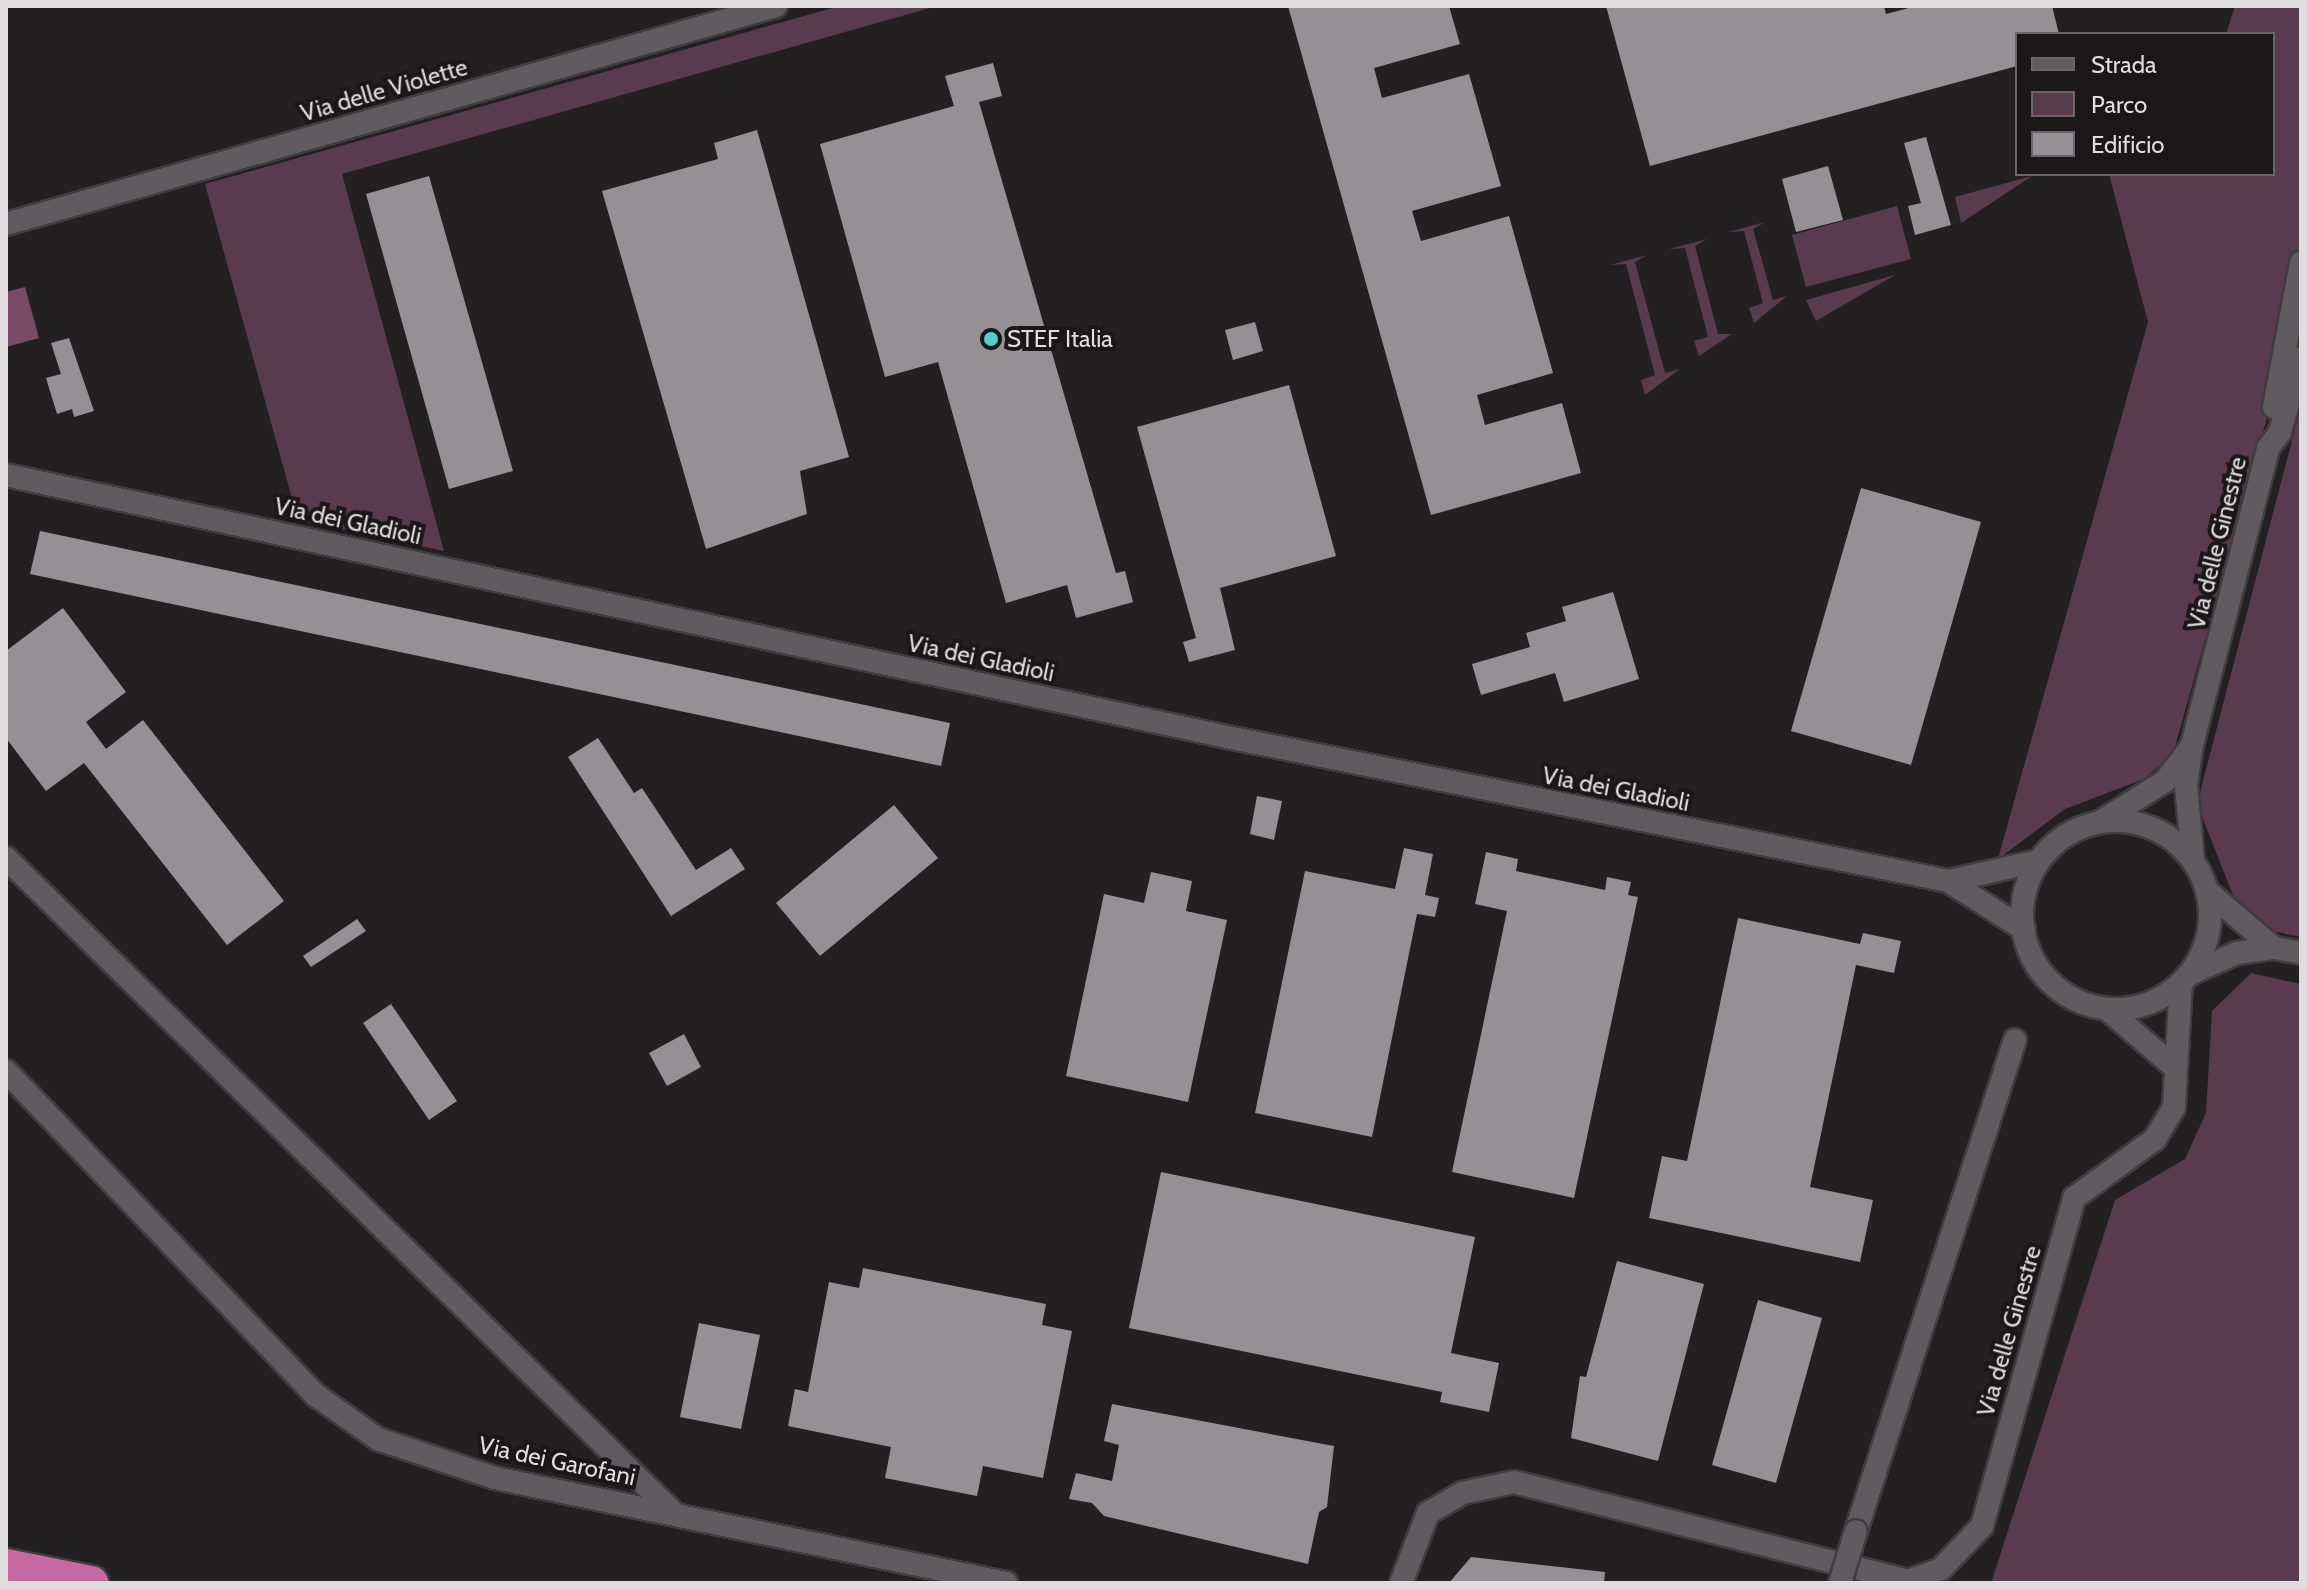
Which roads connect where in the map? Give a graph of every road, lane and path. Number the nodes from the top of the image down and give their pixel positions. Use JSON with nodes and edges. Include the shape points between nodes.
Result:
{"nodes":[{"id":1,"x":776,"y":6,"type":"edge"},
{"id":2,"x":6,"y":224,"type":"edge"},
{"id":3,"x":2301,"y":263,"type":"edge"},
{"id":4,"x":2301,"y":358,"type":"edge"},
{"id":5,"x":2268,"y":448,"type":"junction"},
{"id":6,"x":6,"y":475,"type":"edge"},
{"id":7,"x":2192,"y":745,"type":"junction"},
{"id":8,"x":2100,"y":822,"type":"junction"},
{"id":9,"x":6,"y":858,"type":"edge"},
{"id":10,"x":2193,"y":860,"type":"junction"},
{"id":11,"x":2038,"y":861,"type":"junction"},
{"id":12,"x":1948,"y":881,"type":"junction"},
{"id":13,"x":2207,"y":891,"type":"junction"},
{"id":14,"x":2024,"y":929,"type":"junction"},
{"id":15,"x":2274,"y":948,"type":"junction"},
{"id":16,"x":2301,"y":953,"type":"edge"},
{"id":17,"x":2186,"y":978,"type":"junction"},
{"id":18,"x":2108,"y":1010,"type":"junction"},
{"id":19,"x":2015,"y":1040,"type":"dead end"},
{"id":20,"x":2172,"y":1065,"type":"junction"},
{"id":21,"x":6,"y":1071,"type":"edge"},
{"id":22,"x":672,"y":1511,"type":"junction"},
{"id":23,"x":6,"y":1566,"type":"edge"},
{"id":24,"x":91,"y":1583,"type":"edge"},
{"id":25,"x":1006,"y":1583,"type":"edge"},
{"id":26,"x":1401,"y":1583,"type":"edge"},
{"id":27,"x":1840,"y":1583,"type":"edge"}],
"edges":[{"from":1,"to":2,"type":"street","name":"Via delle Violette"},
{"from":3,"to":5,"type":"street"},
{"from":4,"to":5,"type":"street","name":"Via delle Ginestre","via":[[2280,432]]},
{"from":5,"to":7,"type":"street","name":"Via delle Ginestre"},
{"from":6,"to":12,"type":"street","name":"Via dei Gladioli","via":[[1227,737]]},
{"from":7,"to":8,"type":"street","name":"Via delle Ginestre","via":[[2165,781]]},
{"from":7,"to":10,"type":"street","name":"Via delle Ginestre","via":[[2186,785]]},
{"from":8,"to":10,"type":"street","via":[[2157,829]]},
{"from":8,"to":11,"type":"street","name":"Via dei Gladioli","via":[[2055,843]]},
{"from":9,"to":22,"type":"street"},
{"from":10,"to":13,"type":"street"},
{"from":11,"to":12,"type":"street","name":"Via dei Gladioli"},
{"from":11,"to":14,"type":"street","via":[[2025,891]]},
{"from":12,"to":14,"type":"street","name":"Via dei Gladioli"},
{"from":13,"to":15,"type":"street"},
{"from":13,"to":17,"type":"street","via":[[2212,918]]},
{"from":14,"to":18,"type":"street","via":[[2039,971],[2059,991]]},
{"from":15,"to":16,"type":"street"},
{"from":15,"to":17,"type":"street"},
{"from":17,"to":18,"type":"street","via":[[2141,1007]]},
{"from":17,"to":20,"type":"street","name":"Via delle Ginestre"},
{"from":18,"to":20,"type":"street"},
{"from":19,"to":27,"type":"street","bridge":true},
{"from":20,"to":26,"type":"street","name":"Via delle Ginestre","via":[[2174,1107],[2155,1139],[2074,1198],[1982,1526],[1941,1569],[1908,1581],[1514,1482],[1462,1493],[1428,1513]]},
{"from":21,"to":22,"type":"street","name":"Via dei Garofani","via":[[317,1396],[378,1439],[495,1478]]},
{"from":22,"to":25,"type":"street","name":"Via dei Garofani"},
{"from":23,"to":24,"type":"highway"}]}
